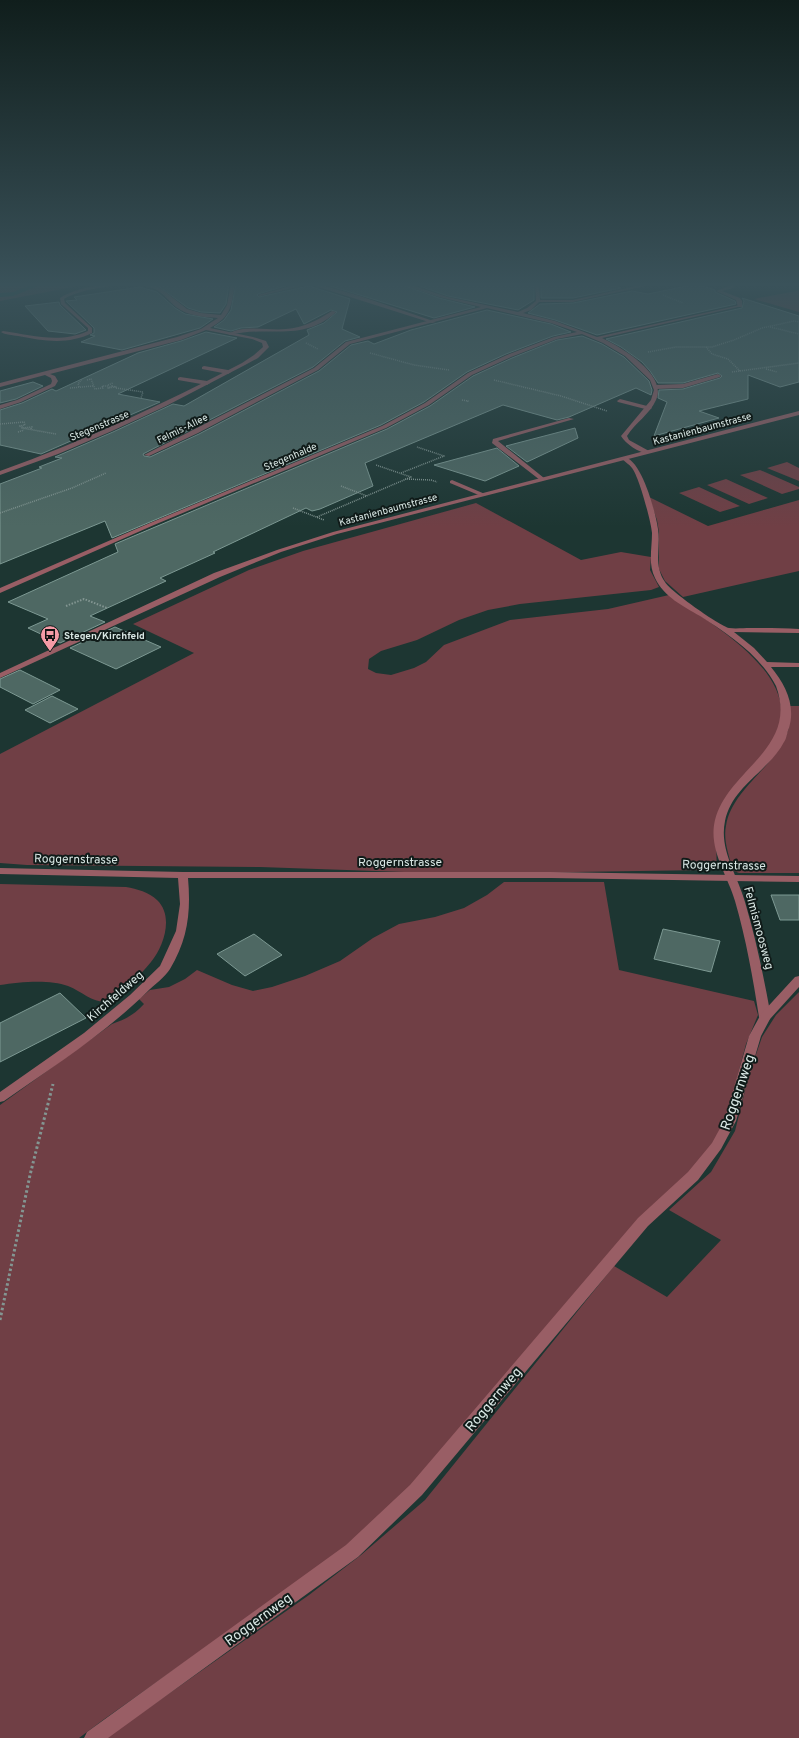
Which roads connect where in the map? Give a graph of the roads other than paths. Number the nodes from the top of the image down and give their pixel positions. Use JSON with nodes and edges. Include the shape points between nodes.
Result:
{"nodes":[{"id":1,"x":79,"y":364,"type":"edge"},
{"id":2,"x":241,"y":364,"type":"edge"},
{"id":3,"x":322,"y":364,"type":"edge"},
{"id":4,"x":491,"y":364,"type":"edge"},
{"id":5,"x":640,"y":364,"type":"edge"},
{"id":6,"x":204,"y":368,"type":"dead end"},
{"id":7,"x":228,"y":372,"type":"junction"},
{"id":8,"x":45,"y":373,"type":"junction"},
{"id":9,"x":718,"y":376,"type":"dead end"},
{"id":10,"x":180,"y":379,"type":"dead end"},
{"id":11,"x":207,"y":383,"type":"junction"},
{"id":12,"x":0,"y":385,"type":"edge"},
{"id":13,"x":656,"y":387,"type":"junction"},
{"id":14,"x":620,"y":401,"type":"dead end"},
{"id":15,"x":0,"y":407,"type":"edge"},
{"id":16,"x":649,"y":408,"type":"junction"},
{"id":17,"x":799,"y":413,"type":"edge"},
{"id":18,"x":571,"y":419,"type":"dead end"},
{"id":19,"x":647,"y":452,"type":"junction"},
{"id":20,"x":147,"y":455,"type":"dead end"},
{"id":21,"x":624,"y":458,"type":"junction"},
{"id":22,"x":0,"y":473,"type":"edge"},
{"id":23,"x":542,"y":479,"type":"junction"},
{"id":24,"x":452,"y":482,"type":"dead end"},
{"id":25,"x":483,"y":495,"type":"junction"},
{"id":26,"x":0,"y":591,"type":"edge"},
{"id":27,"x":728,"y":630,"type":"junction"},
{"id":28,"x":799,"y":631,"type":"edge"},
{"id":29,"x":766,"y":664,"type":"junction"},
{"id":30,"x":799,"y":665,"type":"edge"},
{"id":31,"x":0,"y":676,"type":"edge"},
{"id":32,"x":0,"y":871,"type":"edge"},
{"id":33,"x":183,"y":875,"type":"junction"},
{"id":34,"x":731,"y":879,"type":"junction"},
{"id":35,"x":799,"y":879,"type":"edge"},
{"id":36,"x":799,"y":980,"type":"edge"},
{"id":37,"x":765,"y":1017,"type":"junction"},
{"id":38,"x":0,"y":1098,"type":"edge"},
{"id":39,"x":93,"y":1738,"type":"edge"}],
"edges":[{"from":1,"to":8,"type":"street"},
{"from":2,"to":7,"type":"street","name":"Stegenstrasse"},
{"from":3,"to":20,"type":"street","name":"Felmis-Allee","via":[[221,420]]},
{"from":4,"to":26,"type":"street","name":"Stegenhalde","via":[[470,374],[423,406],[384,427]]},
{"from":5,"to":13,"type":"street"},
{"from":6,"to":7,"type":"street"},
{"from":7,"to":11,"type":"street","name":"Stegenstrasse"},
{"from":8,"to":12,"type":"street"},
{"from":8,"to":15,"type":"street","via":[[53,377],[53,385]]},
{"from":9,"to":13,"type":"street","via":[[683,386]]},
{"from":10,"to":11,"type":"street"},
{"from":11,"to":22,"type":"street","name":"Stegenstrasse","via":[[124,425]]},
{"from":13,"to":16,"type":"street"},
{"from":14,"to":16,"type":"street"},
{"from":16,"to":19,"type":"street","via":[[628,429],[623,438]]},
{"from":17,"to":19,"type":"street","name":"Kastanienbaumstrasse"},
{"from":18,"to":23,"type":"street","via":[[495,440],[495,444]]},
{"from":19,"to":21,"type":"street","name":"Kastanienbaumstrasse"},
{"from":21,"to":23,"type":"street","name":"Kastanienbaumstrasse"},
{"from":21,"to":27,"type":"street","name":"Felmismoosweg","via":[[635,468],[652,516],[655,529],[654,568],[659,580],[670,593]]},
{"from":23,"to":25,"type":"street","name":"Kastanienbaumstrasse"},
{"from":24,"to":25,"type":"street"},
{"from":25,"to":31,"type":"street","name":"Kastanienbaumstrasse","via":[[335,533],[242,564]]},
{"from":27,"to":28,"type":"street"},
{"from":27,"to":29,"type":"street","name":"Felmismoosweg"},
{"from":29,"to":30,"type":"street"},
{"from":29,"to":34,"type":"street","name":"Felmismoosweg","via":[[780,686],[788,710],[780,741],[765,761],[737,788],[720,819],[720,852]]},
{"from":32,"to":33,"type":"street","name":"Roggernstrasse"},
{"from":33,"to":34,"type":"street","name":"Roggernstrasse","via":[[551,875]]},
{"from":33,"to":38,"type":"street","name":"Kirchfeldweg","via":[[184,904],[181,931],[176,948],[165,968],[88,1036]]},
{"from":34,"to":35,"type":"street","name":"Roggernstrasse"},
{"from":34,"to":37,"type":"street","name":"Felmismoosweg","via":[[739,899],[758,972]]},
{"from":36,"to":37,"type":"street","name":"Roggernweg"},
{"from":37,"to":39,"type":"street","name":"Roggernweg","via":[[755,1036],[730,1122],[717,1146],[693,1176],[643,1222],[416,1490],[352,1551]]}]}
